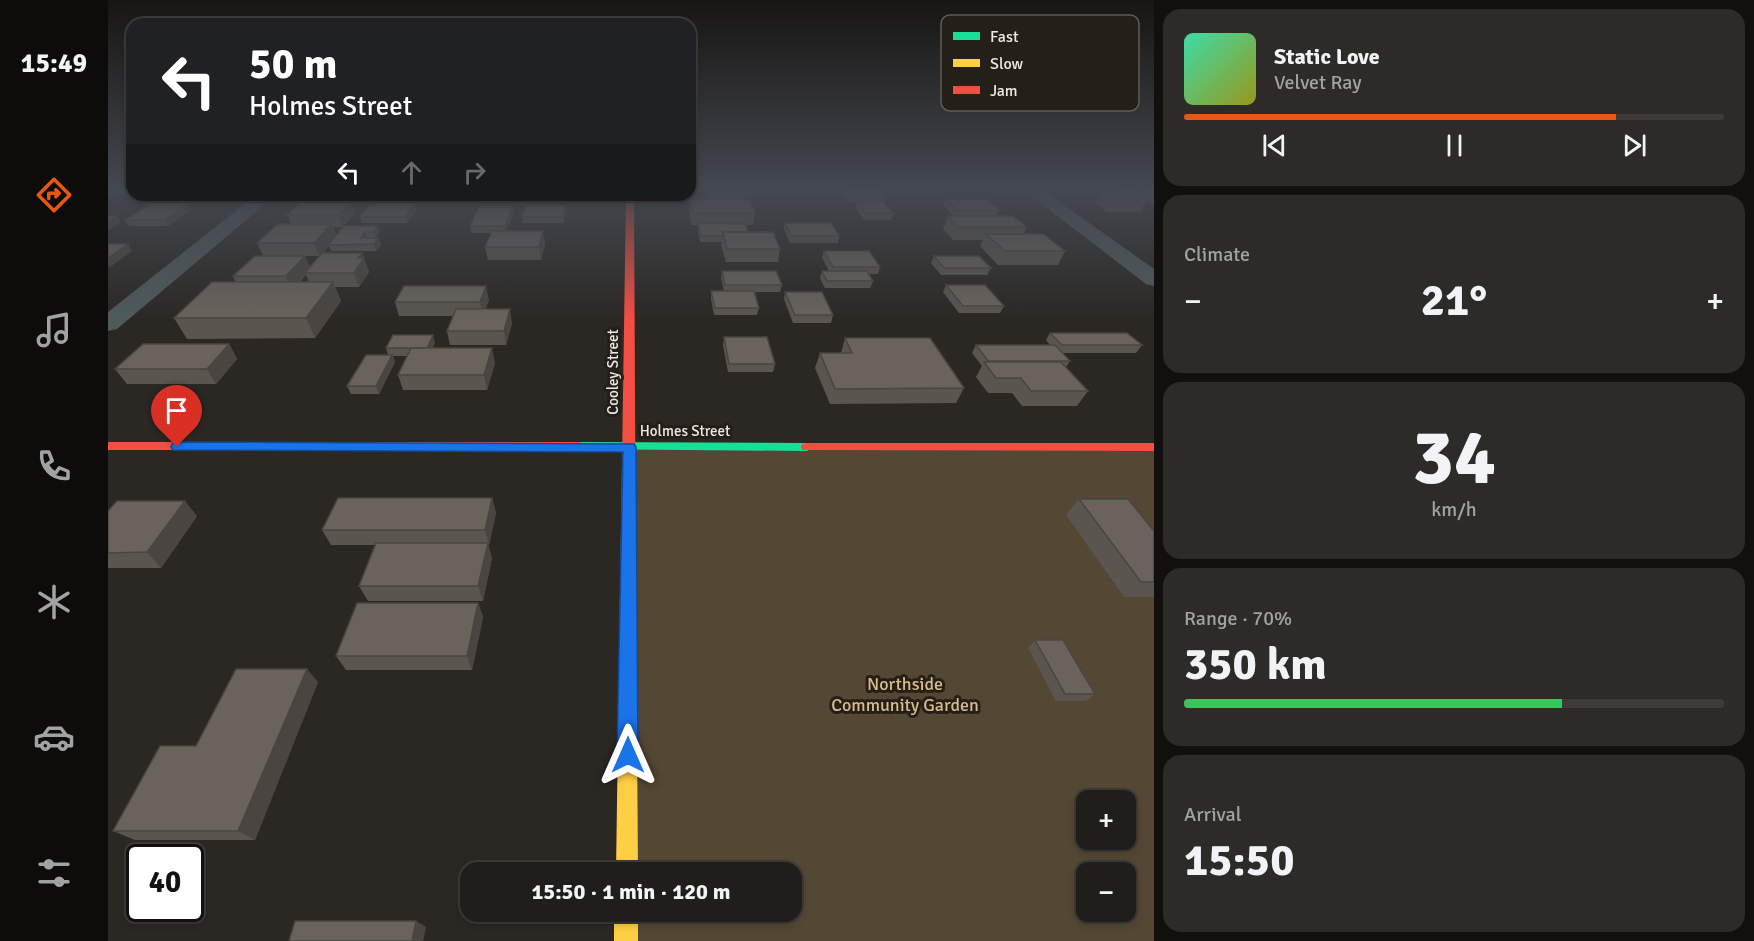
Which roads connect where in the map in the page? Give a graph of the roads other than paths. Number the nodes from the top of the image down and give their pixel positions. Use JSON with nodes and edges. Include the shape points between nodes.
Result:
{"nodes":[{"id":1,"x":222,"y":232,"type":"edge"},
{"id":2,"x":630,"y":232,"type":"edge"},
{"id":3,"x":1089,"y":232,"type":"edge"},
{"id":4,"x":1154,"y":279,"type":"edge"},
{"id":5,"x":108,"y":324,"type":"edge"},
{"id":6,"x":108,"y":446,"type":"edge"},
{"id":7,"x":630,"y":447,"type":"junction"},
{"id":8,"x":1154,"y":447,"type":"edge"},
{"id":9,"x":627,"y":862,"type":"edge"},
{"id":10,"x":626,"y":922,"type":"edge"},
{"id":11,"x":626,"y":941,"type":"edge"}],
"edges":[{"from":1,"to":5,"type":"street"},
{"from":2,"to":7,"type":"street","name":"Cooley Street"},
{"from":3,"to":4,"type":"street"},
{"from":6,"to":7,"type":"street","name":"Holmes Street"},
{"from":7,"to":8,"type":"street","name":"Holmes Street"},
{"from":7,"to":9,"type":"street","name":"Cooley Street"},
{"from":10,"to":11,"type":"street"}]}
